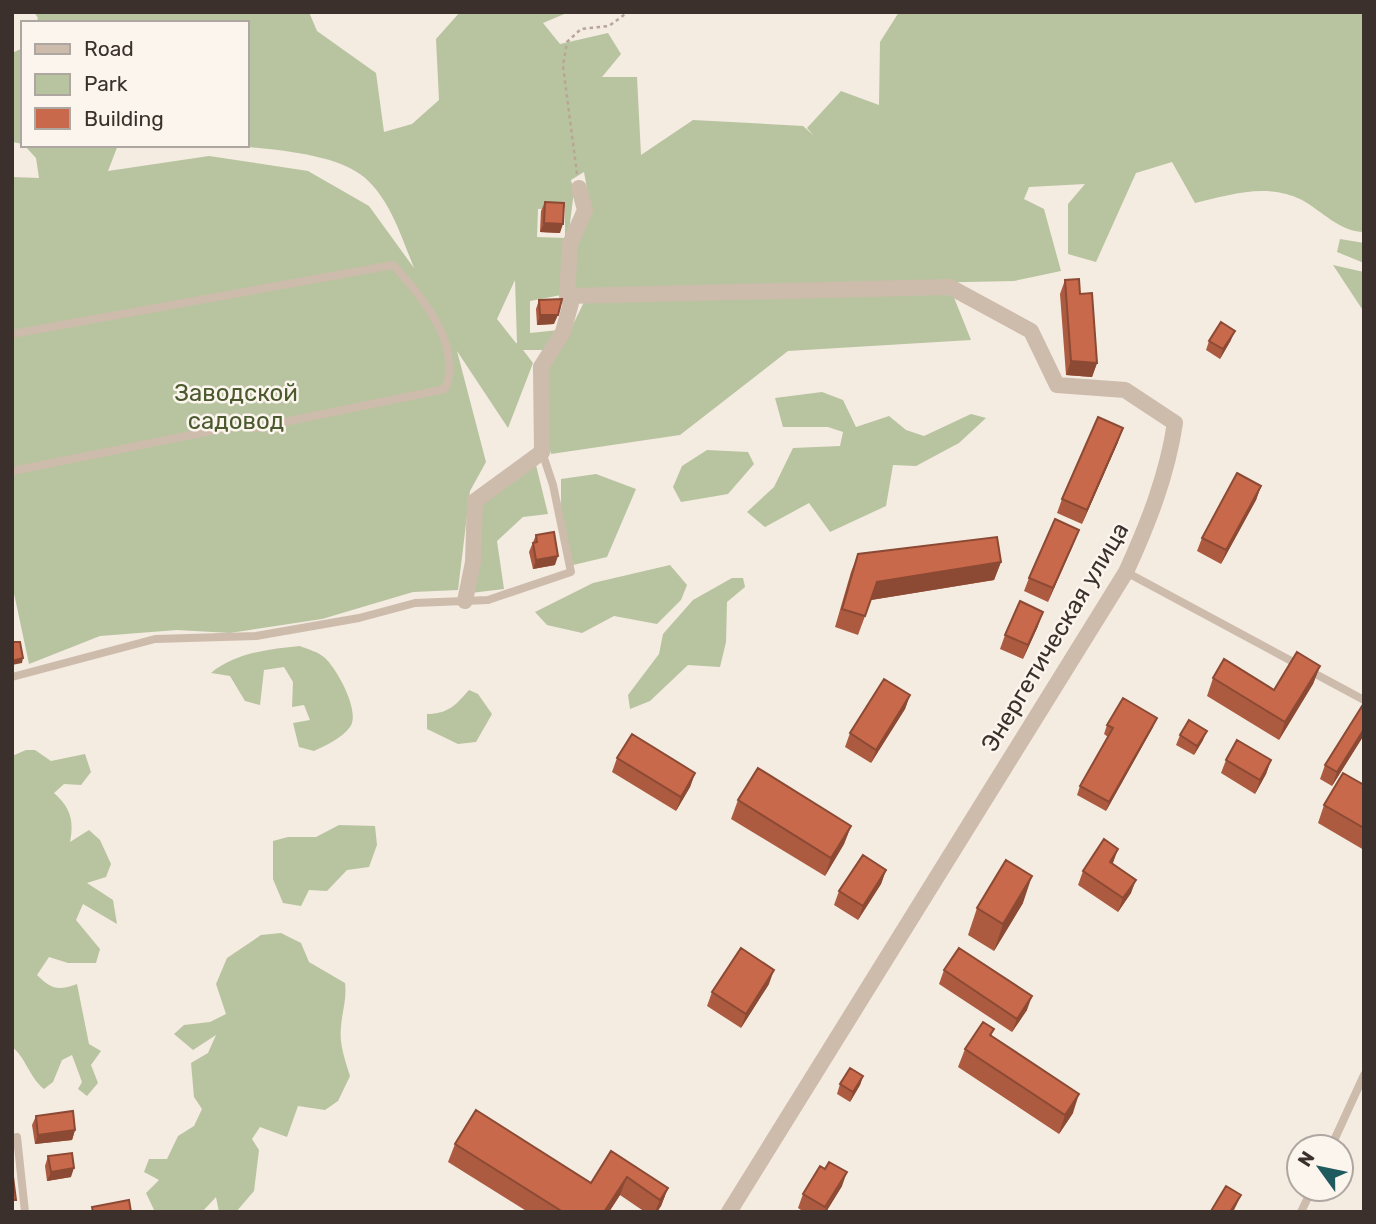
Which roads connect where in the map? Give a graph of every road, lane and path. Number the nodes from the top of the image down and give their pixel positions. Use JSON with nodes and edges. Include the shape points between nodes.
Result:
{"nodes":[{"id":1,"x":628,"y":12,"type":"edge"},
{"id":2,"x":579,"y":188,"type":"joint"},
{"id":3,"x":567,"y":296,"type":"junction"},
{"id":4,"x":12,"y":334,"type":"edge"},
{"id":5,"x":542,"y":452,"type":"junction"},
{"id":6,"x":12,"y":471,"type":"edge"},
{"id":7,"x":1126,"y":572,"type":"junction"},
{"id":8,"x":465,"y":601,"type":"junction"},
{"id":9,"x":12,"y":677,"type":"edge"},
{"id":10,"x":1364,"y":699,"type":"edge"},
{"id":11,"x":1364,"y":1075,"type":"edge"},
{"id":12,"x":1337,"y":1133,"type":"edge"},
{"id":13,"x":17,"y":1138,"type":"dead end"},
{"id":14,"x":24,"y":1212,"type":"edge"},
{"id":15,"x":729,"y":1212,"type":"edge"}],
"edges":[{"from":1,"to":2,"type":"path","via":[[609,26],[581,29],[567,42],[563,66]]},
{"from":2,"to":3,"type":"street","via":[[585,210],[570,244]]},
{"from":3,"to":5,"type":"street","via":[[571,303],[563,332],[541,367]]},
{"from":3,"to":7,"type":"street","name":"Энергетическая улица","via":[[950,287],[1031,331],[1057,385],[1125,390],[1175,423],[1170,457],[1150,521]]},
{"from":4,"to":6,"type":"lane","via":[[393,265],[416,290],[447,344],[450,377],[445,388],[255,428],[241,425]]},
{"from":5,"to":8,"type":"street","via":[[475,501],[473,562]]},
{"from":5,"to":8,"type":"lane","via":[[571,572],[488,600]]},
{"from":7,"to":10,"type":"lane"},
{"from":7,"to":15,"type":"street","name":"Энергетическая улица"},
{"from":8,"to":9,"type":"lane","via":[[415,603],[256,636],[155,639]]},
{"from":11,"to":12,"type":"lane"},
{"from":13,"to":14,"type":"lane"}]}
